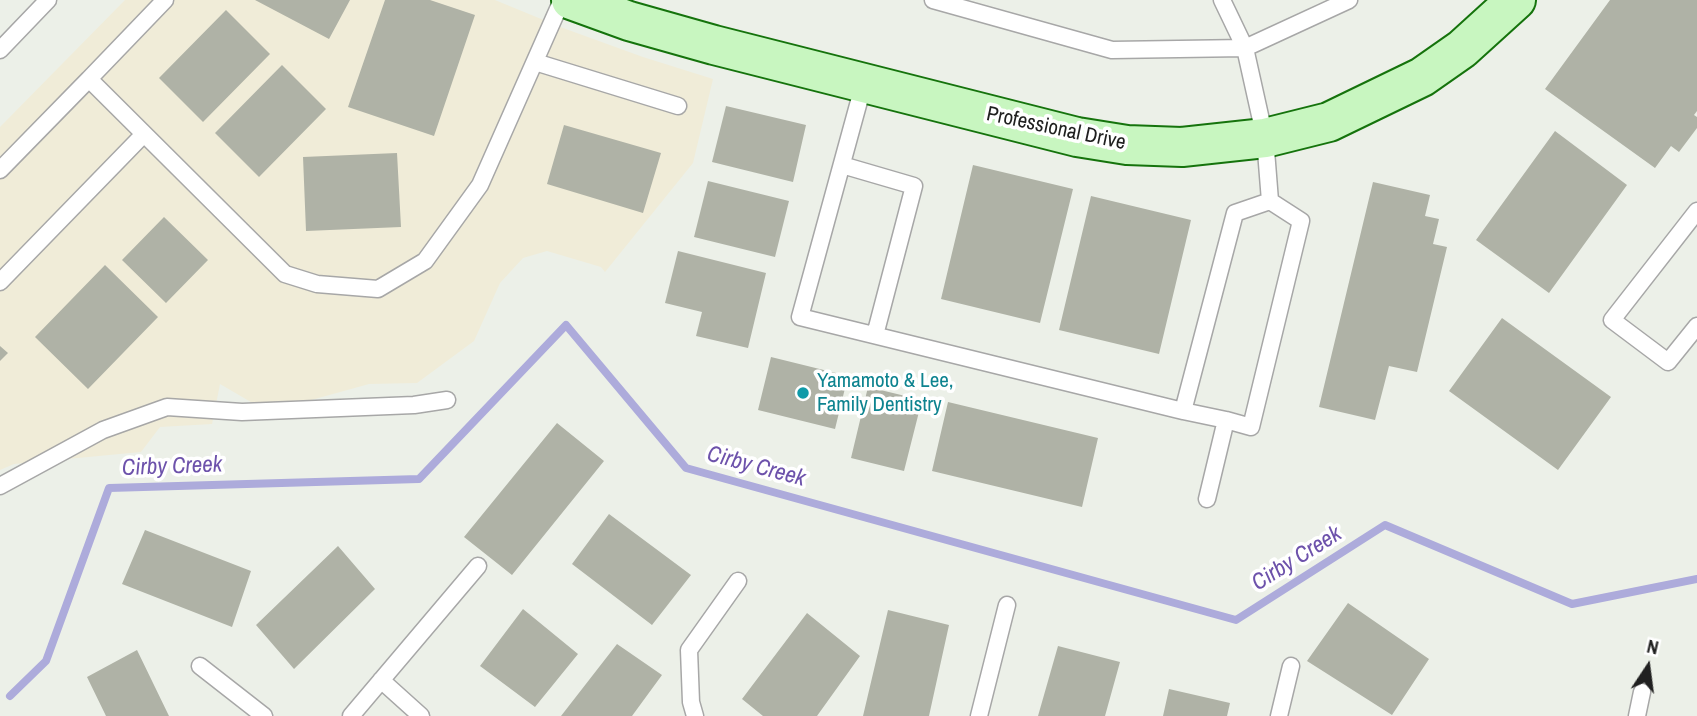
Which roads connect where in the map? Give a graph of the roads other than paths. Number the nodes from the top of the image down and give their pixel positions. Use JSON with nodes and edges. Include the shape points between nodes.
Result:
{"nodes":[{"id":1,"x":48,"y":0,"type":"edge"},
{"id":2,"x":164,"y":0,"type":"edge"},
{"id":3,"x":562,"y":0,"type":"edge"},
{"id":4,"x":571,"y":0,"type":"edge"},
{"id":5,"x":933,"y":0,"type":"edge"},
{"id":6,"x":1222,"y":0,"type":"edge"},
{"id":7,"x":1349,"y":0,"type":"edge"},
{"id":8,"x":1516,"y":0,"type":"edge"},
{"id":9,"x":1245,"y":48,"type":"junction"},
{"id":10,"x":0,"y":50,"type":"edge"},
{"id":11,"x":535,"y":62,"type":"junction"},
{"id":12,"x":89,"y":79,"type":"junction"},
{"id":13,"x":864,"y":83,"type":"junction"},
{"id":14,"x":678,"y":106,"type":"dead end"},
{"id":15,"x":144,"y":134,"type":"junction"},
{"id":16,"x":1265,"y":138,"type":"junction"},
{"id":17,"x":842,"y":165,"type":"junction"},
{"id":18,"x":0,"y":170,"type":"edge"},
{"id":19,"x":1270,"y":201,"type":"junction"},
{"id":20,"x":1697,"y":211,"type":"edge"},
{"id":21,"x":0,"y":282,"type":"edge"},
{"id":22,"x":1697,"y":327,"type":"edge"},
{"id":23,"x":875,"y":335,"type":"junction"},
{"id":24,"x":447,"y":400,"type":"dead end"},
{"id":25,"x":1183,"y":411,"type":"junction"},
{"id":26,"x":1226,"y":420,"type":"junction"},
{"id":27,"x":0,"y":486,"type":"edge"},
{"id":28,"x":1207,"y":499,"type":"dead end"},
{"id":29,"x":478,"y":566,"type":"dead end"},
{"id":30,"x":738,"y":581,"type":"dead end"},
{"id":31,"x":1007,"y":605,"type":"dead end"},
{"id":32,"x":200,"y":666,"type":"dead end"},
{"id":33,"x":1290,"y":666,"type":"dead end"},
{"id":34,"x":380,"y":680,"type":"junction"},
{"id":35,"x":1642,"y":692,"type":"dead end"},
{"id":36,"x":264,"y":716,"type":"edge"},
{"id":37,"x":351,"y":716,"type":"edge"},
{"id":38,"x":421,"y":716,"type":"edge"},
{"id":39,"x":695,"y":716,"type":"edge"},
{"id":40,"x":979,"y":716,"type":"edge"},
{"id":41,"x":1279,"y":716,"type":"edge"},
{"id":42,"x":1637,"y":716,"type":"edge"}],
"edges":[{"from":1,"to":10,"type":"lane"},
{"from":2,"to":12,"type":"lane"},
{"from":3,"to":11,"type":"lane"},
{"from":4,"to":13,"type":"street","name":"Professional Drive","via":[[713,45]]},
{"from":5,"to":9,"type":"lane","via":[[1112,50]]},
{"from":6,"to":9,"type":"lane"},
{"from":7,"to":9,"type":"lane"},
{"from":8,"to":16,"type":"street","name":"Professional Drive","via":[[1462,49],[1422,77],[1329,122]]},
{"from":9,"to":16,"type":"lane"},
{"from":11,"to":14,"type":"lane"},
{"from":11,"to":15,"type":"lane","via":[[480,185],[425,261],[378,289],[317,284],[285,274]]},
{"from":12,"to":15,"type":"lane"},
{"from":12,"to":18,"type":"lane"},
{"from":13,"to":16,"type":"street","name":"Professional Drive","via":[[1077,137],[1127,145],[1182,146]]},
{"from":13,"to":17,"type":"lane"},
{"from":15,"to":21,"type":"lane"},
{"from":16,"to":19,"type":"lane"},
{"from":17,"to":23,"type":"lane","via":[[914,186]]},
{"from":17,"to":23,"type":"lane","via":[[800,317]]},
{"from":19,"to":25,"type":"lane","via":[[1235,213]]},
{"from":19,"to":26,"type":"lane","via":[[1301,221],[1251,427]]},
{"from":20,"to":22,"type":"lane","via":[[1612,320],[1668,362]]},
{"from":23,"to":25,"type":"lane"},
{"from":24,"to":27,"type":"lane","via":[[242,412],[167,407],[103,430]]},
{"from":25,"to":26,"type":"lane"},
{"from":26,"to":28,"type":"lane"},
{"from":29,"to":34,"type":"lane"},
{"from":30,"to":39,"type":"lane","via":[[689,650]]},
{"from":31,"to":40,"type":"lane"},
{"from":32,"to":36,"type":"lane"},
{"from":33,"to":41,"type":"lane"},
{"from":34,"to":37,"type":"lane"},
{"from":34,"to":38,"type":"lane"},
{"from":35,"to":42,"type":"lane"}]}
